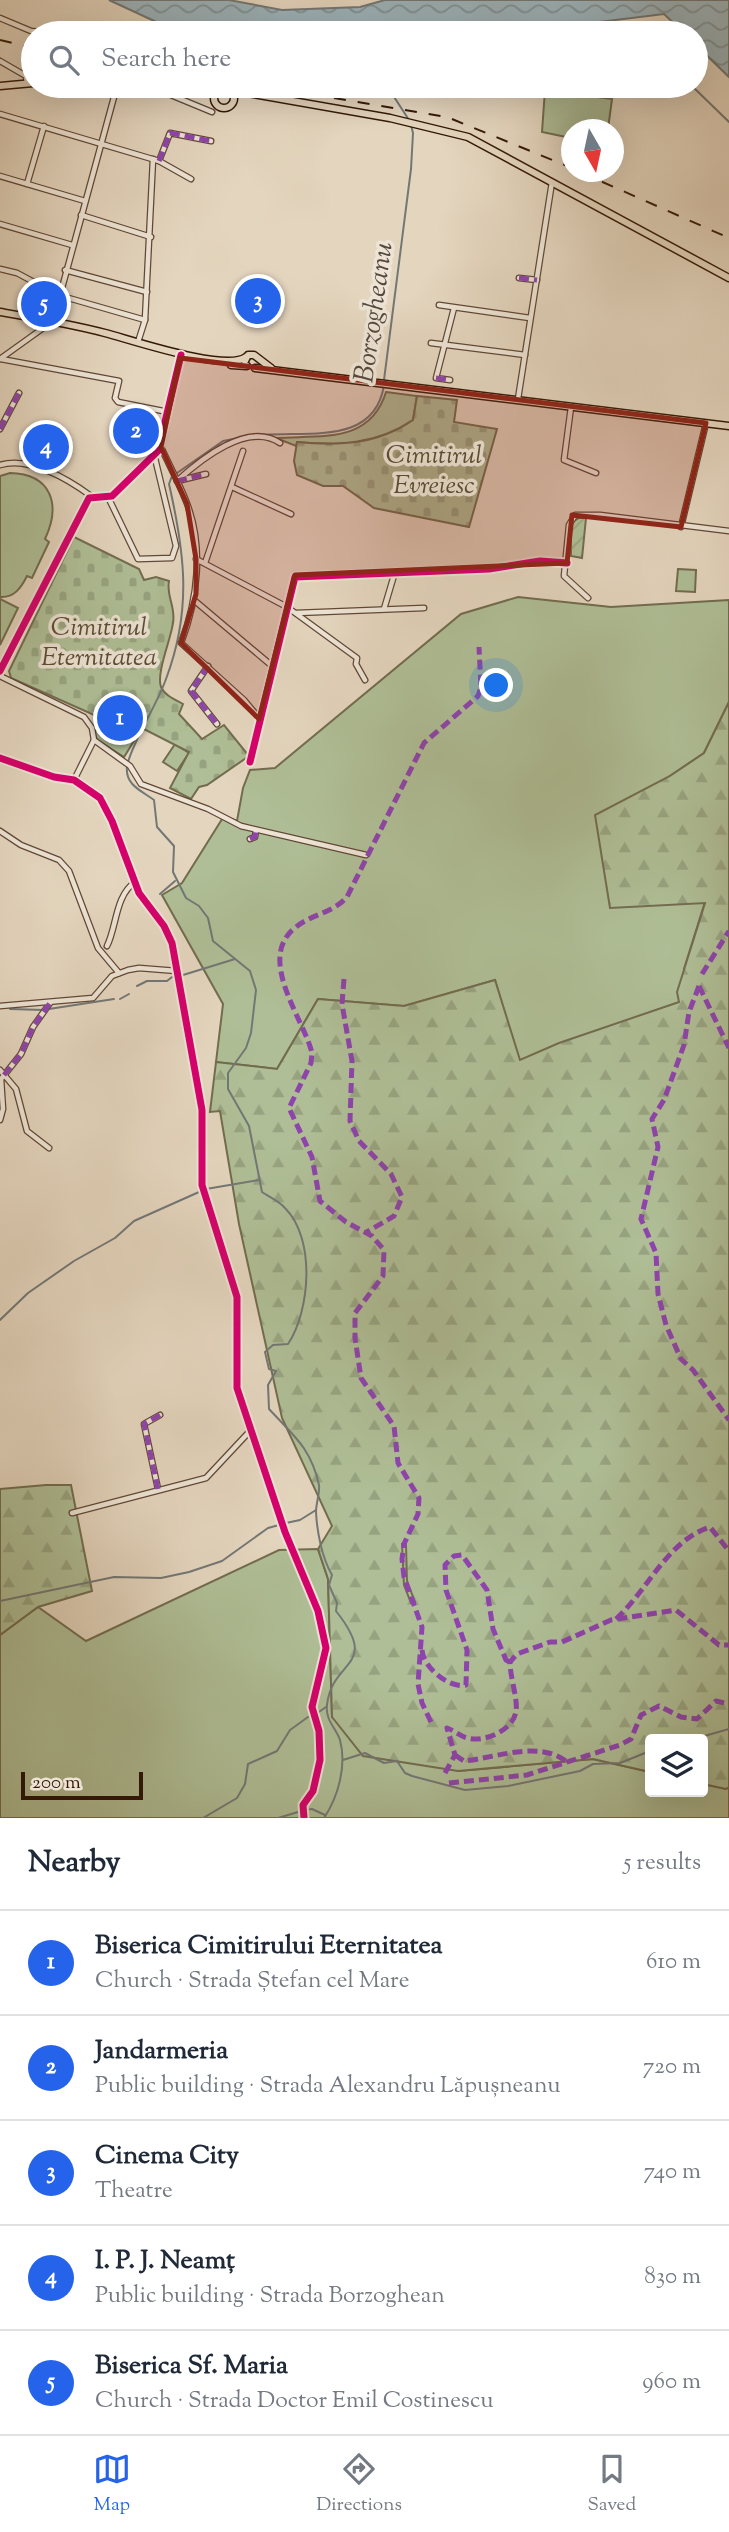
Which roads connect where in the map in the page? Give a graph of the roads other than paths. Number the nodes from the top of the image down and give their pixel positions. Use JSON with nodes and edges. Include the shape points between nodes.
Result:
{"nodes":[{"id":1,"x":0,"y":18,"type":"edge"},
{"id":2,"x":21,"y":26,"type":"edge"},
{"id":3,"x":0,"y":61,"type":"edge"},
{"id":4,"x":21,"y":73,"type":"edge"},
{"id":5,"x":21,"y":85,"type":"edge"},
{"id":6,"x":0,"y":86,"type":"edge"},
{"id":7,"x":114,"y":98,"type":"edge"},
{"id":8,"x":178,"y":98,"type":"edge"},
{"id":9,"x":211,"y":98,"type":"edge"},
{"id":10,"x":216,"y":98,"type":"edge"},
{"id":11,"x":234,"y":98,"type":"edge"},
{"id":12,"x":244,"y":98,"type":"edge"},
{"id":13,"x":268,"y":98,"type":"edge"},
{"id":14,"x":214,"y":101,"type":"junction"},
{"id":15,"x":233,"y":103,"type":"junction"},
{"id":16,"x":212,"y":112,"type":"dead end"},
{"id":17,"x":0,"y":114,"type":"edge"},
{"id":18,"x":44,"y":126,"type":"junction"},
{"id":19,"x":211,"y":141,"type":"dead end"},
{"id":20,"x":102,"y":143,"type":"junction"},
{"id":21,"x":156,"y":160,"type":"junction"},
{"id":22,"x":0,"y":176,"type":"edge"},
{"id":23,"x":191,"y":179,"type":"dead end"},
{"id":24,"x":552,"y":181,"type":"junction"},
{"id":25,"x":27,"y":184,"type":"junction"},
{"id":26,"x":85,"y":201,"type":"junction"},
{"id":27,"x":81,"y":215,"type":"junction"},
{"id":28,"x":0,"y":224,"type":"edge"},
{"id":29,"x":150,"y":237,"type":"junction"},
{"id":30,"x":72,"y":245,"type":"junction"},
{"id":31,"x":0,"y":269,"type":"edge"},
{"id":32,"x":65,"y":270,"type":"junction"},
{"id":33,"x":519,"y":278,"type":"dead end"},
{"id":34,"x":729,"y":278,"type":"edge"},
{"id":35,"x":537,"y":280,"type":"junction"},
{"id":36,"x":147,"y":292,"type":"junction"},
{"id":37,"x":58,"y":295,"type":"junction"},
{"id":38,"x":439,"y":305,"type":"dead end"},
{"id":39,"x":454,"y":308,"type":"junction"},
{"id":40,"x":0,"y":314,"type":"edge"},
{"id":41,"x":530,"y":318,"type":"junction"},
{"id":42,"x":145,"y":320,"type":"junction"},
{"id":43,"x":51,"y":323,"type":"junction"},
{"id":44,"x":137,"y":342,"type":"junction"},
{"id":45,"x":431,"y":343,"type":"dead end"},
{"id":46,"x":445,"y":343,"type":"junction"},
{"id":47,"x":525,"y":355,"type":"junction"},
{"id":48,"x":181,"y":356,"type":"junction"},
{"id":49,"x":246,"y":357,"type":"junction"},
{"id":50,"x":0,"y":359,"type":"edge"},
{"id":51,"x":258,"y":359,"type":"junction"},
{"id":52,"x":247,"y":366,"type":"junction"},
{"id":53,"x":255,"y":368,"type":"junction"},
{"id":54,"x":272,"y":369,"type":"junction"},
{"id":55,"x":450,"y":380,"type":"dead end"},
{"id":56,"x":19,"y":393,"type":"dead end"},
{"id":57,"x":518,"y":399,"type":"junction"},
{"id":58,"x":571,"y":406,"type":"junction"},
{"id":59,"x":168,"y":412,"type":"junction"},
{"id":60,"x":706,"y":423,"type":"junction"},
{"id":61,"x":729,"y":426,"type":"edge"},
{"id":62,"x":0,"y":429,"type":"edge"},
{"id":63,"x":280,"y":443,"type":"dead end"},
{"id":64,"x":160,"y":447,"type":"junction"},
{"id":65,"x":243,"y":451,"type":"dead end"},
{"id":66,"x":155,"y":454,"type":"junction"},
{"id":67,"x":0,"y":465,"type":"edge"},
{"id":68,"x":596,"y":473,"type":"dead end"},
{"id":69,"x":206,"y":474,"type":"dead end"},
{"id":70,"x":176,"y":480,"type":"junction"},
{"id":71,"x":232,"y":487,"type":"junction"},
{"id":72,"x":91,"y":496,"type":"junction"},
{"id":73,"x":108,"y":498,"type":"junction"},
{"id":74,"x":291,"y":514,"type":"dead end"},
{"id":75,"x":681,"y":527,"type":"junction"},
{"id":76,"x":729,"y":531,"type":"edge"},
{"id":77,"x":196,"y":559,"type":"junction"},
{"id":78,"x":205,"y":563,"type":"junction"},
{"id":79,"x":566,"y":563,"type":"junction"},
{"id":80,"x":395,"y":572,"type":"junction"},
{"id":81,"x":588,"y":598,"type":"dead end"},
{"id":82,"x":195,"y":601,"type":"junction"},
{"id":83,"x":288,"y":607,"type":"junction"},
{"id":84,"x":424,"y":608,"type":"dead end"},
{"id":85,"x":384,"y":609,"type":"junction"},
{"id":86,"x":296,"y":613,"type":"junction"},
{"id":87,"x":271,"y":665,"type":"junction"},
{"id":88,"x":208,"y":666,"type":"junction"},
{"id":89,"x":0,"y":674,"type":"edge"},
{"id":90,"x":365,"y":680,"type":"dead end"},
{"id":91,"x":259,"y":719,"type":"junction"},
{"id":92,"x":217,"y":723,"type":"dead end"},
{"id":93,"x":94,"y":740,"type":"junction"},
{"id":94,"x":0,"y":758,"type":"edge"},
{"id":95,"x":250,"y":762,"type":"dead end"},
{"id":96,"x":74,"y":780,"type":"junction"},
{"id":97,"x":256,"y":830,"type":"junction"},
{"id":98,"x":0,"y":831,"type":"edge"},
{"id":99,"x":250,"y":839,"type":"dead end"},
{"id":100,"x":366,"y":855,"type":"dead end"},
{"id":101,"x":135,"y":882,"type":"junction"},
{"id":102,"x":107,"y":946,"type":"dead end"},
{"id":103,"x":177,"y":971,"type":"junction"},
{"id":104,"x":119,"y":973,"type":"junction"},
{"id":105,"x":50,"y":1003,"type":"junction"},
{"id":106,"x":0,"y":1006,"type":"edge"},
{"id":107,"x":2,"y":1072,"type":"edge"},
{"id":108,"x":0,"y":1120,"type":"edge"},
{"id":109,"x":49,"y":1148,"type":"dead end"},
{"id":110,"x":160,"y":1416,"type":"dead end"},
{"id":111,"x":250,"y":1431,"type":"junction"},
{"id":112,"x":158,"y":1489,"type":"junction"},
{"id":113,"x":72,"y":1513,"type":"dead end"},
{"id":114,"x":304,"y":1818,"type":"edge"}],
"edges":[{"from":1,"to":2,"type":"street"},
{"from":3,"to":4,"type":"street"},
{"from":5,"to":6,"type":"main road"},
{"from":7,"to":20,"type":"street"},
{"from":8,"to":16,"type":"street"},
{"from":9,"to":14,"type":"main road"},
{"from":10,"to":14,"type":"main road"},
{"from":11,"to":15,"type":"main road"},
{"from":12,"to":15,"type":"main road"},
{"from":13,"to":24,"type":"main road","via":[[416,123],[480,141]]},
{"from":14,"to":15,"type":"main road","via":[[224,108]]},
{"from":17,"to":18,"type":"street"},
{"from":18,"to":20,"type":"street"},
{"from":18,"to":25,"type":"street"},
{"from":19,"to":21,"type":"street","via":[[170,133]]},
{"from":20,"to":21,"type":"street"},
{"from":20,"to":26,"type":"street"},
{"from":21,"to":23,"type":"street"},
{"from":21,"to":29,"type":"street"},
{"from":22,"to":25,"type":"street"},
{"from":24,"to":34,"type":"main road"},
{"from":24,"to":35,"type":"street"},
{"from":25,"to":26,"type":"street"},
{"from":26,"to":27,"type":"street"},
{"from":27,"to":29,"type":"street"},
{"from":27,"to":30,"type":"street"},
{"from":28,"to":30,"type":"street"},
{"from":29,"to":36,"type":"street"},
{"from":30,"to":32,"type":"street"},
{"from":31,"to":37,"type":"street"},
{"from":32,"to":36,"type":"street"},
{"from":32,"to":37,"type":"street"},
{"from":33,"to":35,"type":"street"},
{"from":35,"to":41,"type":"street"},
{"from":36,"to":42,"type":"street"},
{"from":37,"to":42,"type":"street"},
{"from":37,"to":43,"type":"street"},
{"from":38,"to":39,"type":"street"},
{"from":39,"to":41,"type":"street"},
{"from":39,"to":46,"type":"street"},
{"from":40,"to":43,"type":"main road"},
{"from":41,"to":47,"type":"street"},
{"from":42,"to":44,"type":"street"},
{"from":43,"to":44,"type":"main road"},
{"from":43,"to":48,"type":"main road"},
{"from":43,"to":50,"type":"street"},
{"from":44,"to":48,"type":"main road"},
{"from":45,"to":46,"type":"street"},
{"from":46,"to":47,"type":"street"},
{"from":46,"to":55,"type":"street","via":[[436,377]]},
{"from":47,"to":57,"type":"street"},
{"from":48,"to":49,"type":"main road","via":[[235,361]]},
{"from":48,"to":52,"type":"main road"},
{"from":48,"to":59,"type":"street"},
{"from":49,"to":51,"type":"main road","via":[[252,354]]},
{"from":49,"to":52,"type":"main road"},
{"from":50,"to":59,"type":"street","via":[[119,381],[118,402]]},
{"from":51,"to":53,"type":"main road"},
{"from":51,"to":54,"type":"main road"},
{"from":52,"to":53,"type":"main road"},
{"from":53,"to":54,"type":"main road"},
{"from":54,"to":57,"type":"main road"},
{"from":56,"to":62,"type":"street"},
{"from":57,"to":58,"type":"main road"},
{"from":58,"to":60,"type":"main road"},
{"from":58,"to":68,"type":"street","via":[[564,460]]},
{"from":59,"to":64,"type":"street"},
{"from":60,"to":61,"type":"main road"},
{"from":60,"to":75,"type":"street"},
{"from":63,"to":70,"type":"street","via":[[266,438],[228,442]]},
{"from":64,"to":66,"type":"street"},
{"from":64,"to":70,"type":"street"},
{"from":65,"to":71,"type":"street"},
{"from":66,"to":73,"type":"street"},
{"from":66,"to":73,"type":"street","via":[[176,546],[172,558],[140,561]]},
{"from":67,"to":72,"type":"street","via":[[35,466]]},
{"from":69,"to":70,"type":"street"},
{"from":70,"to":77,"type":"street","via":[[190,512]]},
{"from":71,"to":74,"type":"street"},
{"from":71,"to":78,"type":"street"},
{"from":72,"to":73,"type":"street"},
{"from":72,"to":89,"type":"street"},
{"from":75,"to":76,"type":"street"},
{"from":75,"to":79,"type":"street","via":[[575,515],[569,525]]},
{"from":77,"to":78,"type":"street"},
{"from":77,"to":82,"type":"street"},
{"from":78,"to":83,"type":"street"},
{"from":79,"to":80,"type":"street"},
{"from":79,"to":81,"type":"street","via":[[566,580]]},
{"from":80,"to":83,"type":"street","via":[[298,575]]},
{"from":80,"to":85,"type":"street"},
{"from":82,"to":87,"type":"street"},
{"from":82,"to":88,"type":"street","via":[[181,643]]},
{"from":83,"to":86,"type":"street"},
{"from":83,"to":87,"type":"street"},
{"from":84,"to":85,"type":"street"},
{"from":85,"to":86,"type":"street"},
{"from":86,"to":90,"type":"street","via":[[357,658]]},
{"from":87,"to":91,"type":"street"},
{"from":88,"to":91,"type":"street"},
{"from":88,"to":92,"type":"street","via":[[191,691]]},
{"from":89,"to":93,"type":"street","via":[[84,717]]},
{"from":91,"to":95,"type":"street"},
{"from":93,"to":96,"type":"street"},
{"from":93,"to":97,"type":"street","via":[[130,766],[141,785]]},
{"from":94,"to":96,"type":"street"},
{"from":96,"to":101,"type":"street","via":[[104,803]]},
{"from":97,"to":99,"type":"street"},
{"from":97,"to":100,"type":"street"},
{"from":98,"to":104,"type":"street","via":[[59,860],[69,871],[95,942]]},
{"from":101,"to":102,"type":"street","via":[[120,902]]},
{"from":101,"to":103,"type":"street","via":[[169,936]]},
{"from":103,"to":104,"type":"street","via":[[139,968]]},
{"from":103,"to":111,"type":"street","via":[[202,1110],[202,1185],[237,1297],[237,1388]]},
{"from":104,"to":105,"type":"street","via":[[93,998]]},
{"from":105,"to":106,"type":"street"},
{"from":105,"to":107,"type":"street","via":[[22,1054]]},
{"from":107,"to":108,"type":"street"},
{"from":107,"to":109,"type":"street","via":[[16,1089],[27,1131]]},
{"from":110,"to":112,"type":"street","via":[[144,1424]]},
{"from":111,"to":112,"type":"street","via":[[206,1478]]},
{"from":111,"to":114,"type":"street","via":[[315,1604],[327,1654],[312,1707],[320,1759],[313,1791],[303,1805]]},
{"from":112,"to":113,"type":"street"}]}
